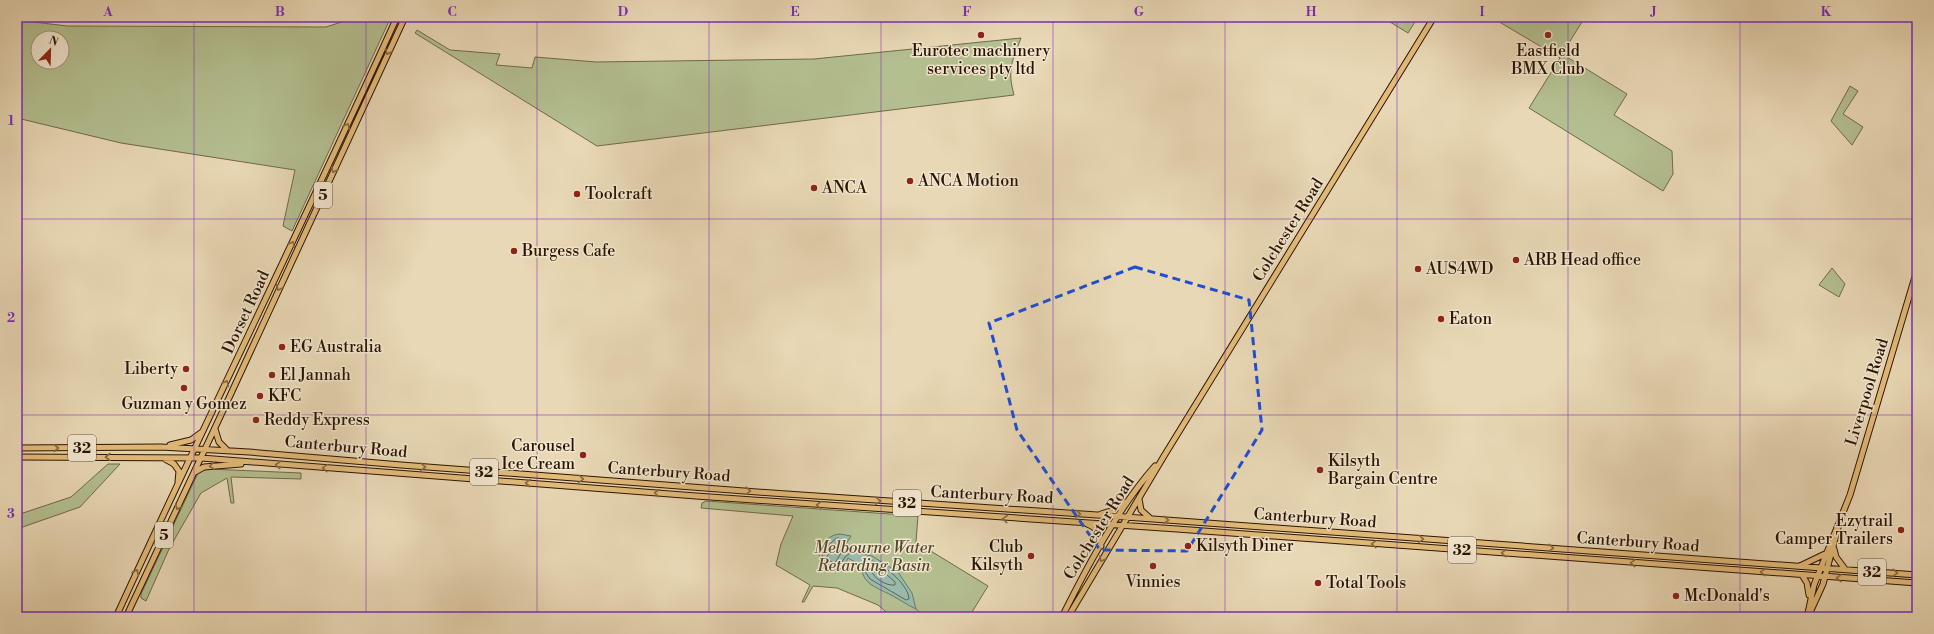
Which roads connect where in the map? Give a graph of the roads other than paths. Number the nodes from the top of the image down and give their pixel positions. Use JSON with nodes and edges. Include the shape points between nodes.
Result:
{"nodes":[{"id":1,"x":397,"y":17,"type":"edge"},
{"id":2,"x":405,"y":17,"type":"edge"},
{"id":3,"x":1434,"y":17,"type":"edge"},
{"id":4,"x":298,"y":229,"type":"junction"},
{"id":5,"x":305,"y":232,"type":"junction"},
{"id":6,"x":1917,"y":270,"type":"edge"},
{"id":7,"x":215,"y":428,"type":"junction"},
{"id":8,"x":203,"y":430,"type":"junction"},
{"id":9,"x":161,"y":447,"type":"junction"},
{"id":10,"x":17,"y":448,"type":"edge"},
{"id":11,"x":196,"y":448,"type":"junction"},
{"id":12,"x":205,"y":449,"type":"junction"},
{"id":13,"x":227,"y":450,"type":"junction"},
{"id":14,"x":1164,"y":456,"type":"junction"},
{"id":15,"x":17,"y":457,"type":"edge"},
{"id":16,"x":162,"y":458,"type":"junction"},
{"id":17,"x":191,"y":458,"type":"junction"},
{"id":18,"x":201,"y":458,"type":"junction"},
{"id":19,"x":362,"y":462,"type":"junction"},
{"id":20,"x":258,"y":463,"type":"junction"},
{"id":21,"x":361,"y":471,"type":"junction"},
{"id":22,"x":195,"y":472,"type":"junction"},
{"id":23,"x":178,"y":485,"type":"junction"},
{"id":24,"x":696,"y":488,"type":"junction"},
{"id":25,"x":696,"y":496,"type":"junction"},
{"id":26,"x":807,"y":496,"type":"junction"},
{"id":27,"x":1140,"y":496,"type":"junction"},
{"id":28,"x":1129,"y":500,"type":"junction"},
{"id":29,"x":807,"y":504,"type":"junction"},
{"id":30,"x":1027,"y":510,"type":"junction"},
{"id":31,"x":1034,"y":511,"type":"junction"},
{"id":32,"x":1093,"y":515,"type":"junction"},
{"id":33,"x":1118,"y":517,"type":"junction"},
{"id":34,"x":1127,"y":517,"type":"junction"},
{"id":35,"x":1151,"y":519,"type":"junction"},
{"id":36,"x":1026,"y":520,"type":"junction"},
{"id":37,"x":1033,"y":520,"type":"junction"},
{"id":38,"x":1840,"y":520,"type":"junction"},
{"id":39,"x":1084,"y":522,"type":"junction"},
{"id":40,"x":1114,"y":525,"type":"junction"},
{"id":41,"x":1122,"y":525,"type":"junction"},
{"id":42,"x":1457,"y":541,"type":"junction"},
{"id":43,"x":1102,"y":546,"type":"junction"},
{"id":44,"x":1834,"y":549,"type":"junction"},
{"id":45,"x":1456,"y":550,"type":"junction"},
{"id":46,"x":1614,"y":553,"type":"junction"},
{"id":47,"x":1825,"y":554,"type":"junction"},
{"id":48,"x":1692,"y":558,"type":"junction"},
{"id":49,"x":1613,"y":561,"type":"junction"},
{"id":50,"x":1800,"y":566,"type":"junction"},
{"id":51,"x":1692,"y":567,"type":"junction"},
{"id":52,"x":1820,"y":568,"type":"junction"},
{"id":53,"x":1828,"y":568,"type":"junction"},
{"id":54,"x":1845,"y":569,"type":"junction"},
{"id":55,"x":1802,"y":575,"type":"junction"},
{"id":56,"x":1917,"y":575,"type":"edge"},
{"id":57,"x":1817,"y":576,"type":"junction"},
{"id":58,"x":1825,"y":577,"type":"junction"},
{"id":59,"x":1917,"y":584,"type":"edge"},
{"id":60,"x":1810,"y":598,"type":"junction"},
{"id":61,"x":116,"y":617,"type":"edge"},
{"id":62,"x":126,"y":617,"type":"edge"},
{"id":63,"x":1062,"y":617,"type":"edge"},
{"id":64,"x":1068,"y":617,"type":"edge"},
{"id":65,"x":1807,"y":617,"type":"edge"}],
"edges":[{"from":4,"to":1,"type":"main road","name":"Dorset Road","number":"5","one_way":true},
{"from":2,"to":5,"type":"main road","name":"Dorset Road","number":"5","one_way":true},
{"from":3,"to":14,"type":"main road","name":"Colchester Road"},
{"from":4,"to":5,"type":"main road"},
{"from":8,"to":4,"type":"main road","name":"Dorset Road","number":"5","one_way":true},
{"from":5,"to":7,"type":"main road","name":"Dorset Road","number":"5","one_way":true},
{"from":6,"to":38,"type":"main road","name":"Liverpool Road","via":[[1853,485]]},
{"from":7,"to":12,"type":"main road","name":"Dorset Road","number":"5"},
{"from":7,"to":13,"type":"main road","via":[[216,439]]},
{"from":8,"to":9,"type":"main road","via":[[191,440]]},
{"from":8,"to":11,"type":"main road","name":"Dorset Road","number":"5"},
{"from":10,"to":9,"type":"main road","name":"Canterbury Road","number":"32","one_way":true},
{"from":9,"to":11,"type":"main road","name":"Canterbury Road","number":"32"},
{"from":11,"to":12,"type":"main road","name":"Canterbury Road","number":"32"},
{"from":11,"to":17,"type":"main road","name":"Dorset Road","number":"5"},
{"from":12,"to":13,"type":"main road","name":"Canterbury Road","number":"32"},
{"from":12,"to":18,"type":"main road","name":"Dorset Road","number":"5"},
{"from":13,"to":19,"type":"main road","name":"Canterbury Road","number":"32"},
{"from":14,"to":27,"type":"main road","name":"Colchester Road"},
{"from":14,"to":28,"type":"main road","name":"Colchester Road"},
{"from":16,"to":15,"type":"main road","name":"Canterbury Road","number":"32","one_way":true},
{"from":16,"to":17,"type":"main road","name":"Canterbury Road","number":"32"},
{"from":16,"to":23,"type":"main road","via":[[179,470]]},
{"from":17,"to":18,"type":"main road","name":"Canterbury Road","number":"32"},
{"from":17,"to":23,"type":"main road","name":"Dorset Road","number":"5"},
{"from":18,"to":20,"type":"main road","name":"Canterbury Road","number":"32"},
{"from":18,"to":22,"type":"main road","name":"Dorset Road","number":"5"},
{"from":19,"to":21,"type":"main road"},
{"from":19,"to":24,"type":"main road","name":"Canterbury Road","number":"32","one_way":true},
{"from":21,"to":20,"type":"main road","name":"Canterbury Road","number":"32","one_way":true},
{"from":20,"to":22,"type":"main road","one_way":true,"via":[[204,467]]},
{"from":25,"to":21,"type":"main road","name":"Canterbury Road","number":"32","one_way":true},
{"from":22,"to":62,"type":"main road","name":"Dorset Road","number":"5","one_way":true},
{"from":61,"to":23,"type":"main road","name":"Dorset Road","number":"5","one_way":true},
{"from":24,"to":25,"type":"main road"},
{"from":24,"to":26,"type":"main road","name":"Canterbury Road","number":"32","one_way":true},
{"from":25,"to":29,"type":"main road","name":"Canterbury Road","number":"32"},
{"from":26,"to":29,"type":"main road"},
{"from":26,"to":30,"type":"main road","name":"Canterbury Road","number":"32","one_way":true},
{"from":27,"to":34,"type":"main road","name":"Colchester Road"},
{"from":27,"to":35,"type":"main road","via":[[1141,510]]},
{"from":28,"to":32,"type":"main road","via":[[1109,512]]},
{"from":28,"to":33,"type":"main road","name":"Colchester Road"},
{"from":36,"to":29,"type":"main road","name":"Canterbury Road","number":"32","one_way":true},
{"from":30,"to":31,"type":"main road","name":"Canterbury Road","number":"32"},
{"from":30,"to":36,"type":"main road"},
{"from":31,"to":32,"type":"main road","name":"Canterbury Road","number":"32","one_way":true},
{"from":31,"to":37,"type":"main road"},
{"from":32,"to":33,"type":"main road","name":"Canterbury Road","number":"32"},
{"from":33,"to":34,"type":"main road","name":"Canterbury Road","number":"32"},
{"from":33,"to":40,"type":"main road","name":"Colchester Road"},
{"from":34,"to":35,"type":"main road","name":"Canterbury Road","number":"32"},
{"from":34,"to":41,"type":"main road","name":"Colchester Road"},
{"from":35,"to":42,"type":"main road","name":"Canterbury Road","number":"32","one_way":true},
{"from":36,"to":37,"type":"main road","name":"Canterbury Road","number":"32"},
{"from":37,"to":39,"type":"main road","name":"Canterbury Road","number":"32"},
{"from":38,"to":44,"type":"main road","name":"Liverpool Road"},
{"from":38,"to":47,"type":"main road","name":"Liverpool Road"},
{"from":39,"to":40,"type":"main road","name":"Canterbury Road","number":"32"},
{"from":39,"to":43,"type":"main road","via":[[1099,533]]},
{"from":40,"to":41,"type":"main road","name":"Canterbury Road","number":"32"},
{"from":40,"to":43,"type":"main road","name":"Colchester Road"},
{"from":45,"to":41,"type":"main road","name":"Canterbury Road","number":"32","one_way":true},
{"from":41,"to":64,"type":"main road","name":"Colchester Road","one_way":true},
{"from":42,"to":45,"type":"main road"},
{"from":42,"to":46,"type":"main road","name":"Canterbury Road","number":"32","one_way":true},
{"from":43,"to":63,"type":"main road","name":"Colchester Road"},
{"from":44,"to":53,"type":"main road","name":"Liverpool Road"},
{"from":44,"to":54,"type":"main road"},
{"from":49,"to":45,"type":"main road","name":"Canterbury Road","number":"32","one_way":true},
{"from":46,"to":48,"type":"main road","name":"Canterbury Road","number":"32"},
{"from":46,"to":49,"type":"main road"},
{"from":47,"to":50,"type":"main road"},
{"from":47,"to":52,"type":"main road","name":"Liverpool Road"},
{"from":48,"to":50,"type":"main road","name":"Canterbury Road","number":"32"},
{"from":48,"to":51,"type":"main road"},
{"from":51,"to":49,"type":"main road","name":"Canterbury Road","number":"32","one_way":true},
{"from":50,"to":52,"type":"main road","name":"Canterbury Road","number":"32"},
{"from":55,"to":51,"type":"main road","name":"Canterbury Road","number":"32","one_way":true},
{"from":52,"to":53,"type":"main road","name":"Canterbury Road","number":"32"},
{"from":52,"to":57,"type":"main road","name":"Liverpool Road"},
{"from":53,"to":54,"type":"main road","name":"Canterbury Road","number":"32"},
{"from":53,"to":58,"type":"main road","name":"Liverpool Road"},
{"from":54,"to":56,"type":"main road","name":"Canterbury Road","number":"32","one_way":true},
{"from":55,"to":57,"type":"main road","name":"Canterbury Road","number":"32"},
{"from":55,"to":60,"type":"main road"},
{"from":57,"to":58,"type":"main road","name":"Canterbury Road","number":"32"},
{"from":57,"to":60,"type":"main road","name":"Liverpool Road"},
{"from":59,"to":58,"type":"main road","name":"Canterbury Road","number":"32","one_way":true},
{"from":58,"to":65,"type":"main road","name":"Liverpool Road"},
{"from":60,"to":65,"type":"main road","name":"Liverpool Road"}]}
